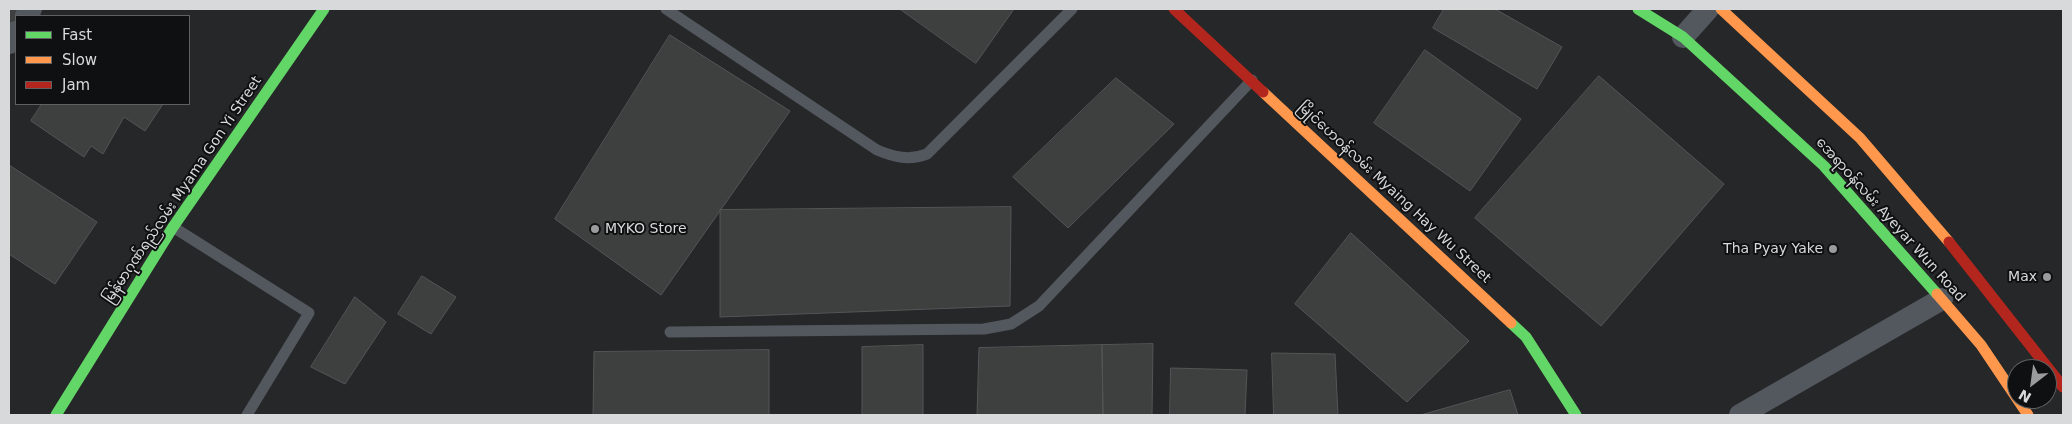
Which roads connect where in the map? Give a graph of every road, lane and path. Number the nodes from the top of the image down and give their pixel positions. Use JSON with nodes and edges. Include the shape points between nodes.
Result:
{"nodes":[{"id":1,"x":324,"y":9,"type":"edge"},
{"id":2,"x":666,"y":9,"type":"edge"},
{"id":3,"x":1072,"y":9,"type":"edge"},
{"id":4,"x":1174,"y":9,"type":"edge"},
{"id":5,"x":1638,"y":9,"type":"edge"},
{"id":6,"x":1708,"y":9,"type":"edge"},
{"id":7,"x":1721,"y":9,"type":"edge"},
{"id":8,"x":1683,"y":37,"type":"junction"},
{"id":9,"x":1252,"y":80,"type":"junction"},
{"id":10,"x":173,"y":228,"type":"junction"},
{"id":11,"x":1942,"y":299,"type":"junction"},
{"id":12,"x":670,"y":332,"type":"dead end"},
{"id":13,"x":2063,"y":387,"type":"edge"},
{"id":14,"x":56,"y":415,"type":"edge"},
{"id":15,"x":247,"y":415,"type":"edge"},
{"id":16,"x":1576,"y":415,"type":"edge"},
{"id":17,"x":1740,"y":415,"type":"edge"},
{"id":18,"x":2028,"y":415,"type":"edge"}],
"edges":[{"from":1,"to":10,"type":"main road","name":"မြန်မာဂုဏ်ရည်လမ်း Myama Gon Yi Street"},
{"from":2,"to":3,"type":"lane","via":[[877,150],[903,158],[917,158],[927,154]]},
{"from":4,"to":9,"type":"main road","name":"မြိုင်ဟေဝန်လမ်း Myaing Hay Wu Street"},
{"from":5,"to":8,"type":"main road","name":"အေရာဝန်လမ်း Ayeyar Wun Road"},
{"from":6,"to":8,"type":"street"},
{"from":7,"to":13,"type":"main road","name":"အေရာဝန်လမ်း Ayeyar Wun Road","via":[[1860,138],[1976,273]]},
{"from":8,"to":11,"type":"main road","name":"အေရာဝန်လမ်း Ayeyar Wun Road","via":[[1824,166]]},
{"from":9,"to":12,"type":"lane","via":[[1039,306],[1011,324],[984,329]]},
{"from":9,"to":16,"type":"main road","name":"မြိုင်ဟေဝန်လမ်း Myaing Hay Wu Street","via":[[1526,337]]},
{"from":10,"to":14,"type":"main road","name":"မြန်မာဂုဏ်ရည်လမ်း Myama Gon Yi Street"},
{"from":10,"to":15,"type":"lane","via":[[309,313]]},
{"from":11,"to":17,"type":"street"},
{"from":11,"to":18,"type":"main road","name":"အေရာဝန်လမ်း Ayeyar Wun Road","via":[[1980,345]]}]}
